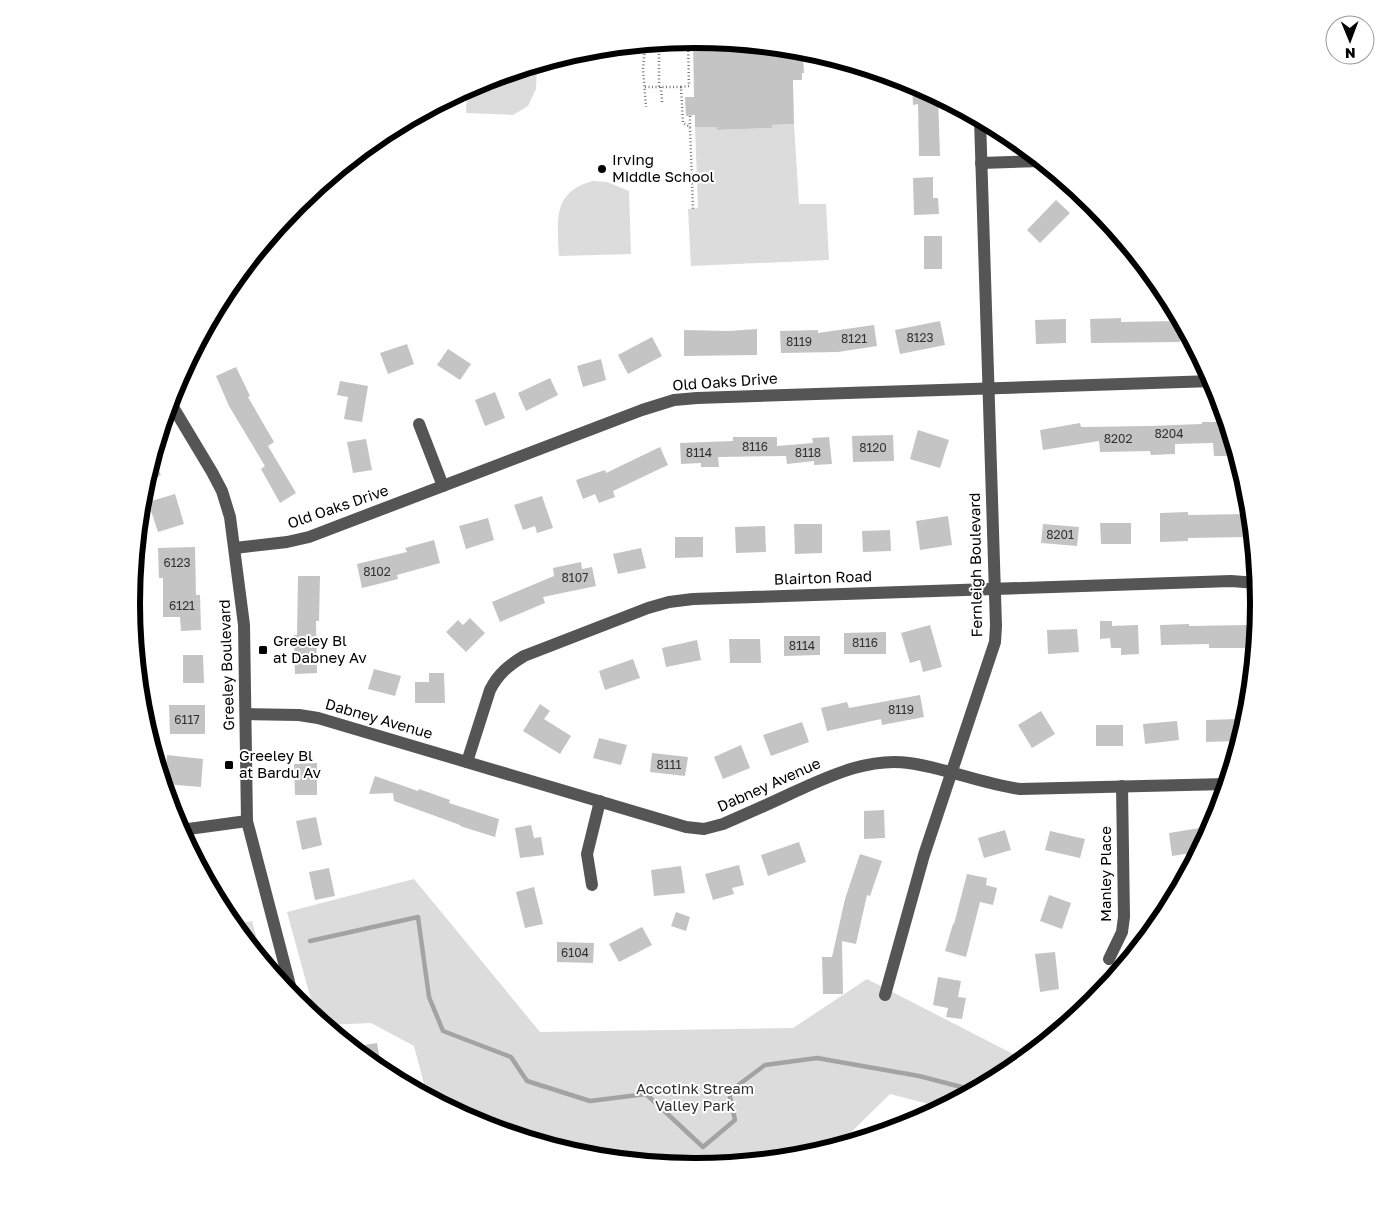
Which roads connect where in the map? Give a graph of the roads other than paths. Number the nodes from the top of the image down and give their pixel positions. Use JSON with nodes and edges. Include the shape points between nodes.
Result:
{"nodes":[{"id":1,"x":980,"y":127,"type":"edge"},
{"id":2,"x":1032,"y":161,"type":"edge"},
{"id":3,"x":981,"y":163,"type":"junction"},
{"id":4,"x":1204,"y":381,"type":"edge"},
{"id":5,"x":988,"y":389,"type":"junction"},
{"id":6,"x":174,"y":410,"type":"edge"},
{"id":7,"x":419,"y":424,"type":"dead end"},
{"id":8,"x":443,"y":486,"type":"junction"},
{"id":9,"x":235,"y":548,"type":"junction"},
{"id":10,"x":1249,"y":582,"type":"edge"},
{"id":11,"x":995,"y":589,"type":"junction"},
{"id":12,"x":246,"y":714,"type":"junction"},
{"id":13,"x":467,"y":762,"type":"junction"},
{"id":14,"x":951,"y":772,"type":"junction"},
{"id":15,"x":1220,"y":784,"type":"edge"},
{"id":16,"x":1122,"y":786,"type":"junction"},
{"id":17,"x":600,"y":801,"type":"junction"},
{"id":18,"x":247,"y":821,"type":"junction"},
{"id":19,"x":188,"y":829,"type":"edge"},
{"id":20,"x":592,"y":886,"type":"dead end"},
{"id":21,"x":1109,"y":959,"type":"dead end"},
{"id":22,"x":288,"y":979,"type":"edge"},
{"id":23,"x":885,"y":995,"type":"dead end"}],
"edges":[{"from":1,"to":3,"type":"street","name":"Fernleigh Boulevard"},
{"from":2,"to":3,"type":"street"},
{"from":3,"to":5,"type":"street","name":"Fernleigh Boulevard"},
{"from":4,"to":5,"type":"street","name":"Old Oaks Drive"},
{"from":5,"to":8,"type":"street","name":"Old Oaks Drive","via":[[674,400]]},
{"from":5,"to":11,"type":"street","name":"Fernleigh Boulevard"},
{"from":6,"to":9,"type":"street","name":"Greeley Boulevard","via":[[222,492]]},
{"from":7,"to":8,"type":"street"},
{"from":8,"to":9,"type":"street","name":"Old Oaks Drive","via":[[309,537]]},
{"from":9,"to":12,"type":"street","name":"Greeley Boulevard","via":[[244,625]]},
{"from":10,"to":11,"type":"street","name":"Blairton Road"},
{"from":11,"to":13,"type":"street","name":"Blairton Road","via":[[693,599],[648,608],[524,656],[506,668],[490,690]]},
{"from":11,"to":14,"type":"street","name":"Fernleigh Boulevard","via":[[994,642]]},
{"from":12,"to":13,"type":"street","name":"Dabney Avenue","via":[[318,718]]},
{"from":12,"to":18,"type":"street","name":"Greeley Boulevard"},
{"from":13,"to":17,"type":"street","name":"Dabney Avenue"},
{"from":14,"to":16,"type":"street","name":"Dabney Avenue","via":[[1020,789]]},
{"from":14,"to":17,"type":"street","name":"Dabney Avenue","via":[[907,762],[861,766],[704,829],[686,827]]},
{"from":14,"to":23,"type":"street","name":"Fernleigh Boulevard"},
{"from":15,"to":16,"type":"street","name":"Dabney Avenue"},
{"from":16,"to":21,"type":"street","name":"Manley Place","via":[[1124,917],[1122,932]]},
{"from":17,"to":20,"type":"street","via":[[587,854]]},
{"from":18,"to":19,"type":"street"},
{"from":18,"to":22,"type":"street","name":"Greeley Boulevard"}]}
